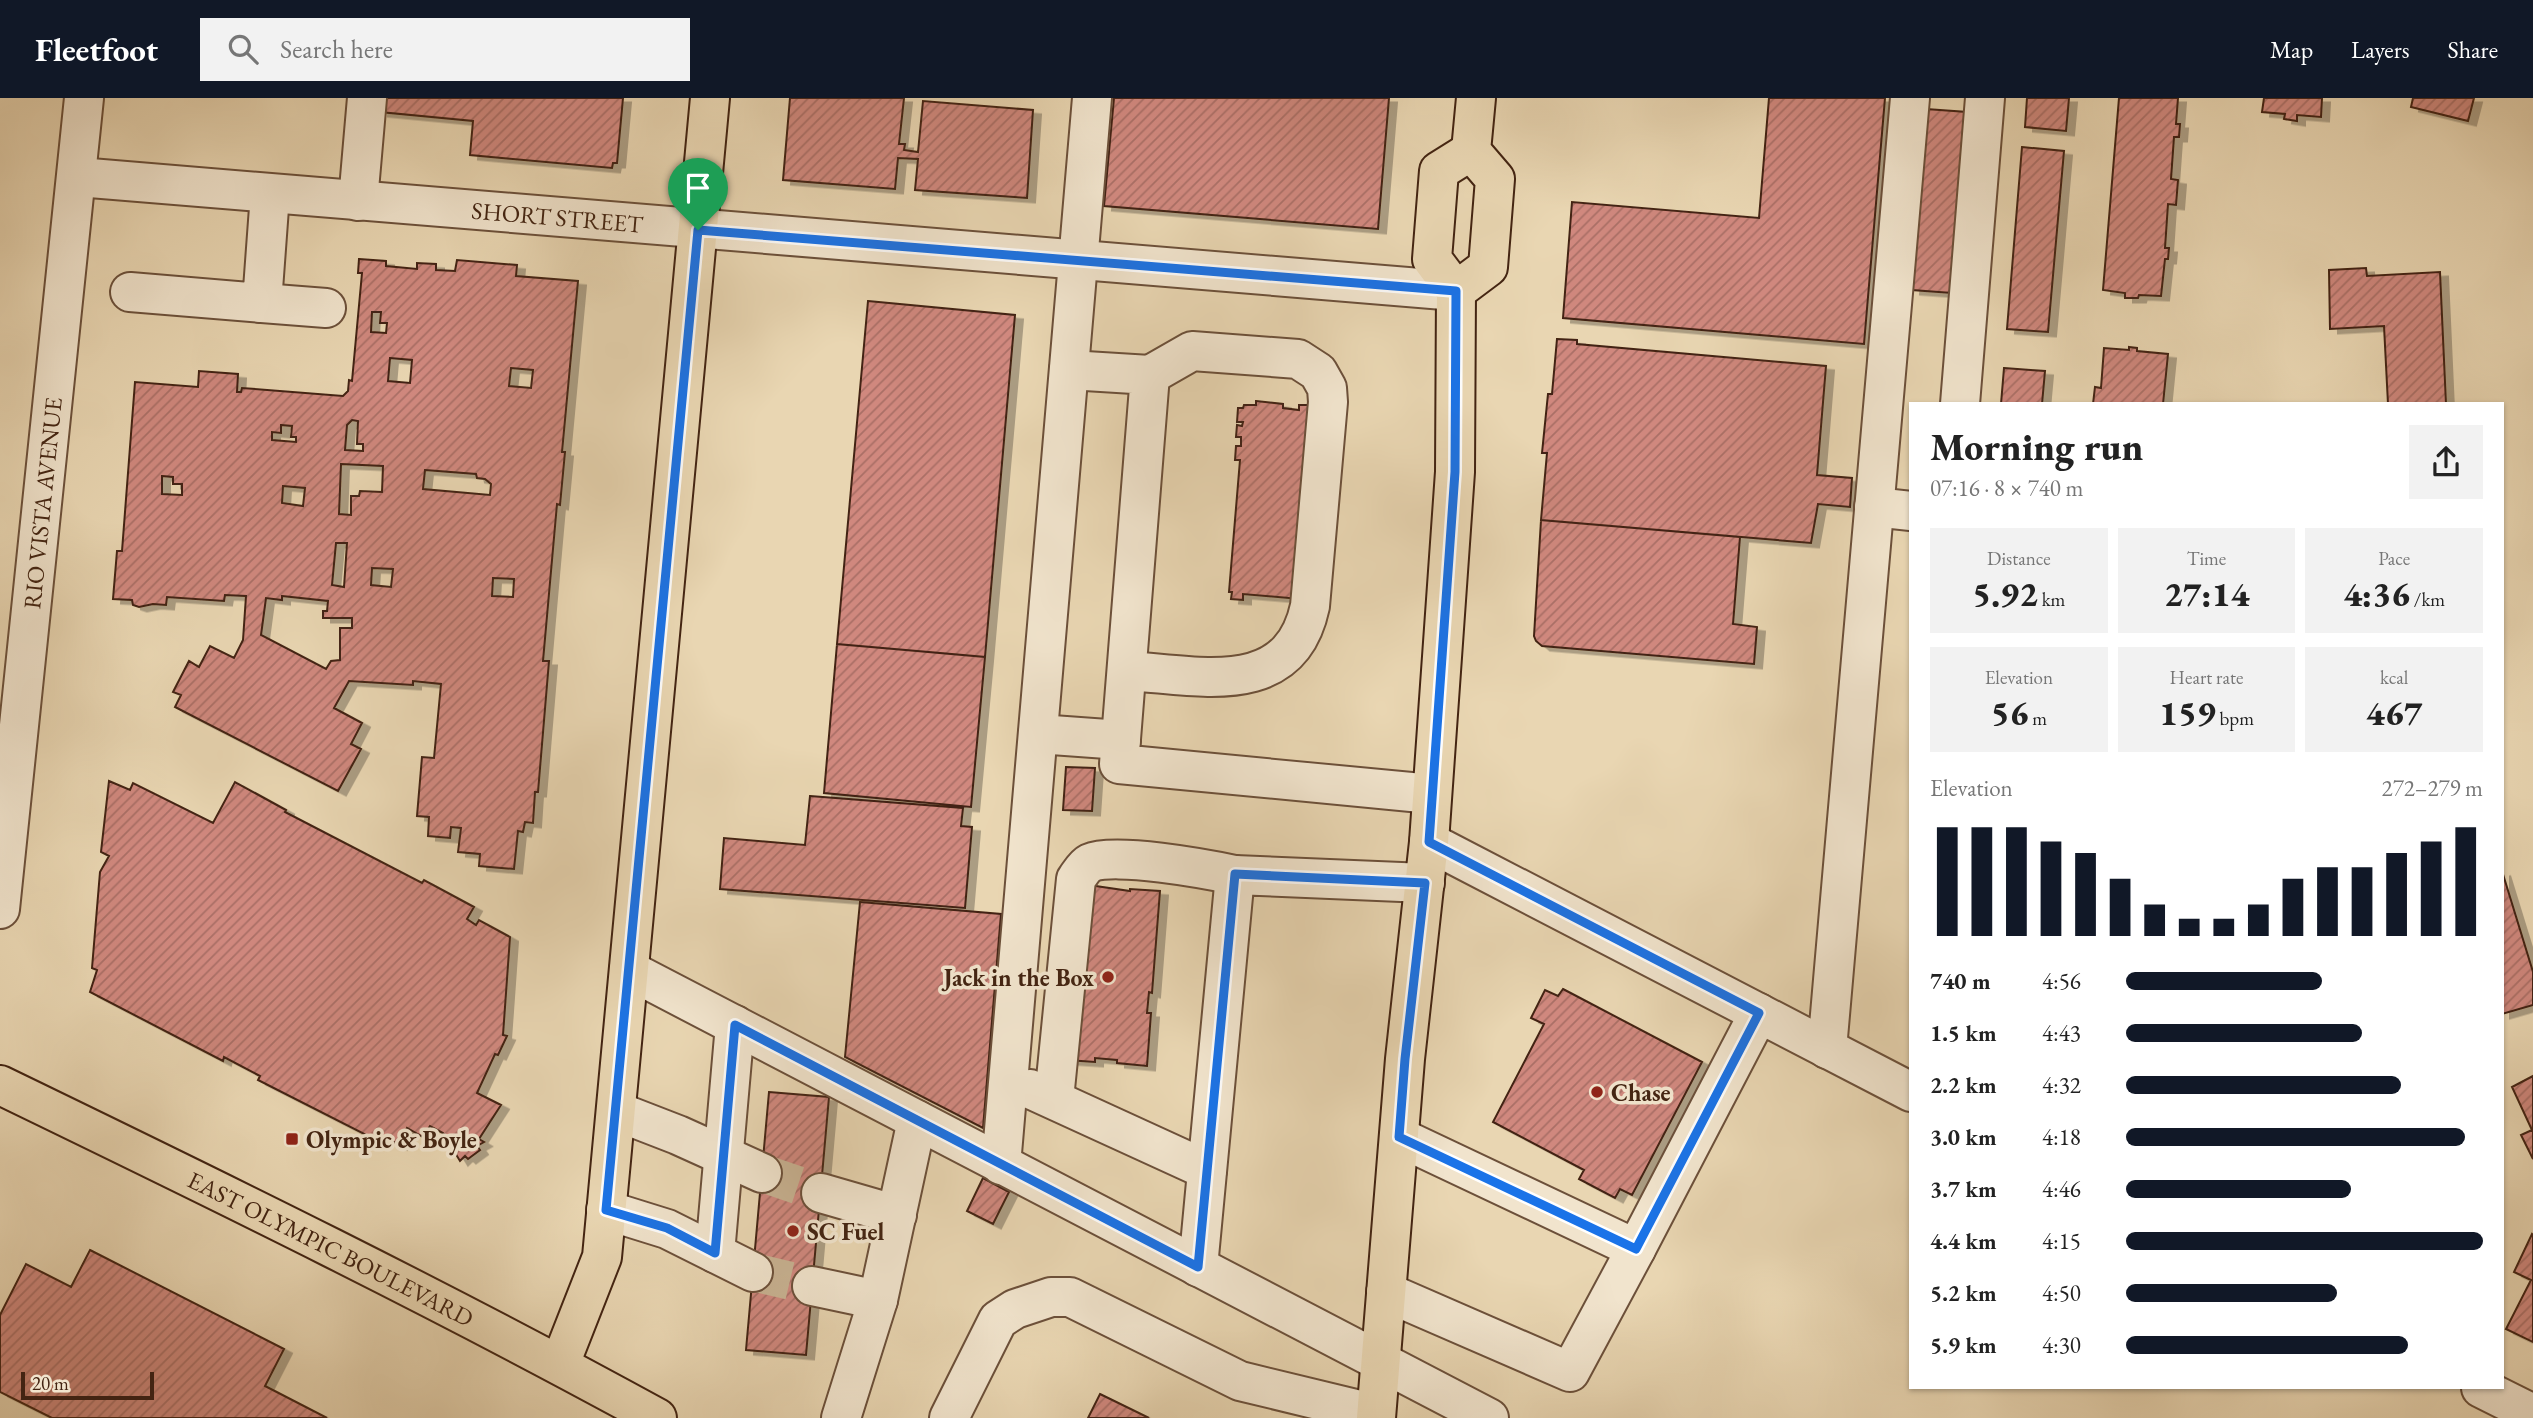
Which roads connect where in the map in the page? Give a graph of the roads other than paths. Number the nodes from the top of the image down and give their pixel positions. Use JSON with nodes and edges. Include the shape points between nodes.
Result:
{"nodes":[{"id":1,"x":84,"y":98,"type":"edge"},
{"id":2,"x":367,"y":98,"type":"edge"},
{"id":3,"x":710,"y":98,"type":"edge"},
{"id":4,"x":1092,"y":98,"type":"edge"},
{"id":5,"x":1476,"y":98,"type":"edge"},
{"id":6,"x":1910,"y":98,"type":"edge"},
{"id":7,"x":1985,"y":98,"type":"edge"},
{"id":8,"x":1471,"y":151,"type":"junction"},
{"id":9,"x":78,"y":177,"type":"junction"},
{"id":10,"x":270,"y":194,"type":"junction"},
{"id":11,"x":358,"y":201,"type":"junction"},
{"id":12,"x":698,"y":230,"type":"junction"},
{"id":13,"x":1078,"y":261,"type":"junction"},
{"id":14,"x":1456,"y":291,"type":"junction"},
{"id":15,"x":130,"y":292,"type":"dead end"},
{"id":16,"x":262,"y":303,"type":"junction"},
{"id":17,"x":326,"y":308,"type":"dead end"},
{"id":18,"x":1069,"y":370,"type":"junction"},
{"id":19,"x":1150,"y":375,"type":"junction"},
{"id":20,"x":1960,"y":402,"type":"edge"},
{"id":21,"x":1893,"y":509,"type":"edge"},
{"id":22,"x":1127,"y":671,"type":"junction"},
{"id":23,"x":1038,"y":734,"type":"junction"},
{"id":24,"x":1121,"y":740,"type":"junction"},
{"id":25,"x":1432,"y":794,"type":"junction"},
{"id":26,"x":1429,"y":842,"type":"junction"},
{"id":27,"x":1235,"y":874,"type":"junction"},
{"id":28,"x":1425,"y":883,"type":"junction"},
{"id":29,"x":0,"y":909,"type":"edge"},
{"id":30,"x":629,"y":970,"type":"junction"},
{"id":31,"x":1759,"y":1013,"type":"junction"},
{"id":32,"x":735,"y":1025,"type":"junction"},
{"id":33,"x":1827,"y":1049,"type":"junction"},
{"id":34,"x":1009,"y":1079,"type":"junction"},
{"id":35,"x":0,"y":1085,"type":"edge"},
{"id":36,"x":1909,"y":1091,"type":"edge"},
{"id":37,"x":1054,"y":1100,"type":"junction"},
{"id":38,"x":616,"y":1111,"type":"junction"},
{"id":39,"x":917,"y":1120,"type":"junction"},
{"id":40,"x":1399,"y":1137,"type":"junction"},
{"id":41,"x":723,"y":1155,"type":"junction"},
{"id":42,"x":1001,"y":1165,"type":"junction"},
{"id":43,"x":1207,"y":1170,"type":"junction"},
{"id":44,"x":762,"y":1172,"type":"tunnel mouth"},
{"id":45,"x":821,"y":1193,"type":"tunnel mouth"},
{"id":46,"x":606,"y":1210,"type":"junction"},
{"id":47,"x":897,"y":1214,"type":"junction"},
{"id":48,"x":1636,"y":1249,"type":"junction"},
{"id":49,"x":715,"y":1253,"type":"junction"},
{"id":50,"x":1198,"y":1267,"type":"junction"},
{"id":51,"x":752,"y":1272,"type":"tunnel mouth"},
{"id":52,"x":812,"y":1286,"type":"tunnel mouth"},
{"id":53,"x":1386,"y":1292,"type":"junction"},
{"id":54,"x":878,"y":1300,"type":"junction"},
{"id":55,"x":1380,"y":1362,"type":"junction"},
{"id":56,"x":560,"y":1364,"type":"junction"},
{"id":57,"x":2483,"y":1389,"type":"edge"},
{"id":58,"x":2533,"y":1415,"type":"edge"},
{"id":59,"x":1376,"y":1416,"type":"edge"},
{"id":60,"x":657,"y":1418,"type":"edge"},
{"id":61,"x":841,"y":1418,"type":"edge"},
{"id":62,"x":949,"y":1418,"type":"edge"},
{"id":63,"x":1489,"y":1418,"type":"edge"}],
"edges":[{"from":1,"to":9,"type":"street","name":"RIO VISTA AVENUE"},
{"from":2,"to":11,"type":"street"},
{"from":3,"to":12,"type":"main road"},
{"from":4,"to":13,"type":"street"},
{"from":5,"to":8,"type":"main road"},
{"from":6,"to":21,"type":"street"},
{"from":7,"to":20,"type":"street"},
{"from":8,"to":14,"type":"main road","via":[[1495,179],[1488,267]]},
{"from":8,"to":14,"type":"main road","via":[[1439,171],[1432,259]]},
{"from":9,"to":10,"type":"street","name":"SHORT STREET"},
{"from":9,"to":29,"type":"street","name":"RIO VISTA AVENUE"},
{"from":10,"to":11,"type":"street","name":"SHORT STREET"},
{"from":10,"to":16,"type":"street"},
{"from":11,"to":12,"type":"street","name":"SHORT STREET"},
{"from":12,"to":13,"type":"street","name":"SHORT STREET"},
{"from":12,"to":30,"type":"main road"},
{"from":13,"to":14,"type":"street","name":"SHORT STREET"},
{"from":13,"to":18,"type":"street"},
{"from":14,"to":25,"type":"main road","via":[[1455,472]]},
{"from":15,"to":16,"type":"street"},
{"from":16,"to":17,"type":"street"},
{"from":18,"to":19,"type":"street"},
{"from":18,"to":23,"type":"street"},
{"from":19,"to":22,"type":"street"},
{"from":19,"to":22,"type":"street","via":[[1192,351],[1298,359],[1318,372],[1328,402],[1310,606],[1298,641],[1286,657],[1250,674],[1228,677]]},
{"from":21,"to":33,"type":"street"},
{"from":22,"to":24,"type":"street"},
{"from":23,"to":24,"type":"street"},
{"from":23,"to":34,"type":"street"},
{"from":24,"to":25,"type":"street","via":[[1119,764]]},
{"from":25,"to":26,"type":"main road"},
{"from":26,"to":28,"type":"main road"},
{"from":26,"to":31,"type":"street"},
{"from":27,"to":28,"type":"street"},
{"from":27,"to":37,"type":"street","via":[[1104,858],[1087,864],[1076,879]]},
{"from":27,"to":43,"type":"street"},
{"from":28,"to":40,"type":"main road"},
{"from":30,"to":32,"type":"street"},
{"from":30,"to":38,"type":"main road"},
{"from":31,"to":33,"type":"street"},
{"from":31,"to":48,"type":"street"},
{"from":32,"to":39,"type":"street"},
{"from":32,"to":41,"type":"street"},
{"from":33,"to":36,"type":"street"},
{"from":34,"to":37,"type":"street"},
{"from":34,"to":42,"type":"street"},
{"from":35,"to":56,"type":"main road","name":"EAST OLYMPIC BOULEVARD","via":[[248,1204]]},
{"from":37,"to":43,"type":"street"},
{"from":38,"to":41,"type":"street"},
{"from":38,"to":46,"type":"main road"},
{"from":39,"to":42,"type":"street"},
{"from":39,"to":47,"type":"street"},
{"from":40,"to":48,"type":"street"},
{"from":40,"to":53,"type":"main road"},
{"from":41,"to":44,"type":"street"},
{"from":41,"to":49,"type":"street"},
{"from":42,"to":50,"type":"street"},
{"from":43,"to":50,"type":"street"},
{"from":45,"to":47,"type":"street"},
{"from":46,"to":49,"type":"street","via":[[667,1228]]},
{"from":46,"to":56,"type":"main road","via":[[602,1257]]},
{"from":47,"to":54,"type":"street"},
{"from":48,"to":53,"type":"street","via":[[1570,1372]]},
{"from":49,"to":51,"type":"street"},
{"from":50,"to":55,"type":"street"},
{"from":52,"to":54,"type":"street"},
{"from":53,"to":55,"type":"main road"},
{"from":54,"to":61,"type":"street"},
{"from":55,"to":59,"type":"main road"},
{"from":55,"to":63,"type":"street"},
{"from":56,"to":60,"type":"main road","name":"EAST OLYMPIC BOULEVARD"},
{"from":57,"to":58,"type":"street"},
{"from":59,"to":62,"type":"street","via":[[1240,1381],[1070,1297],[1051,1297],[998,1320]]}]}
